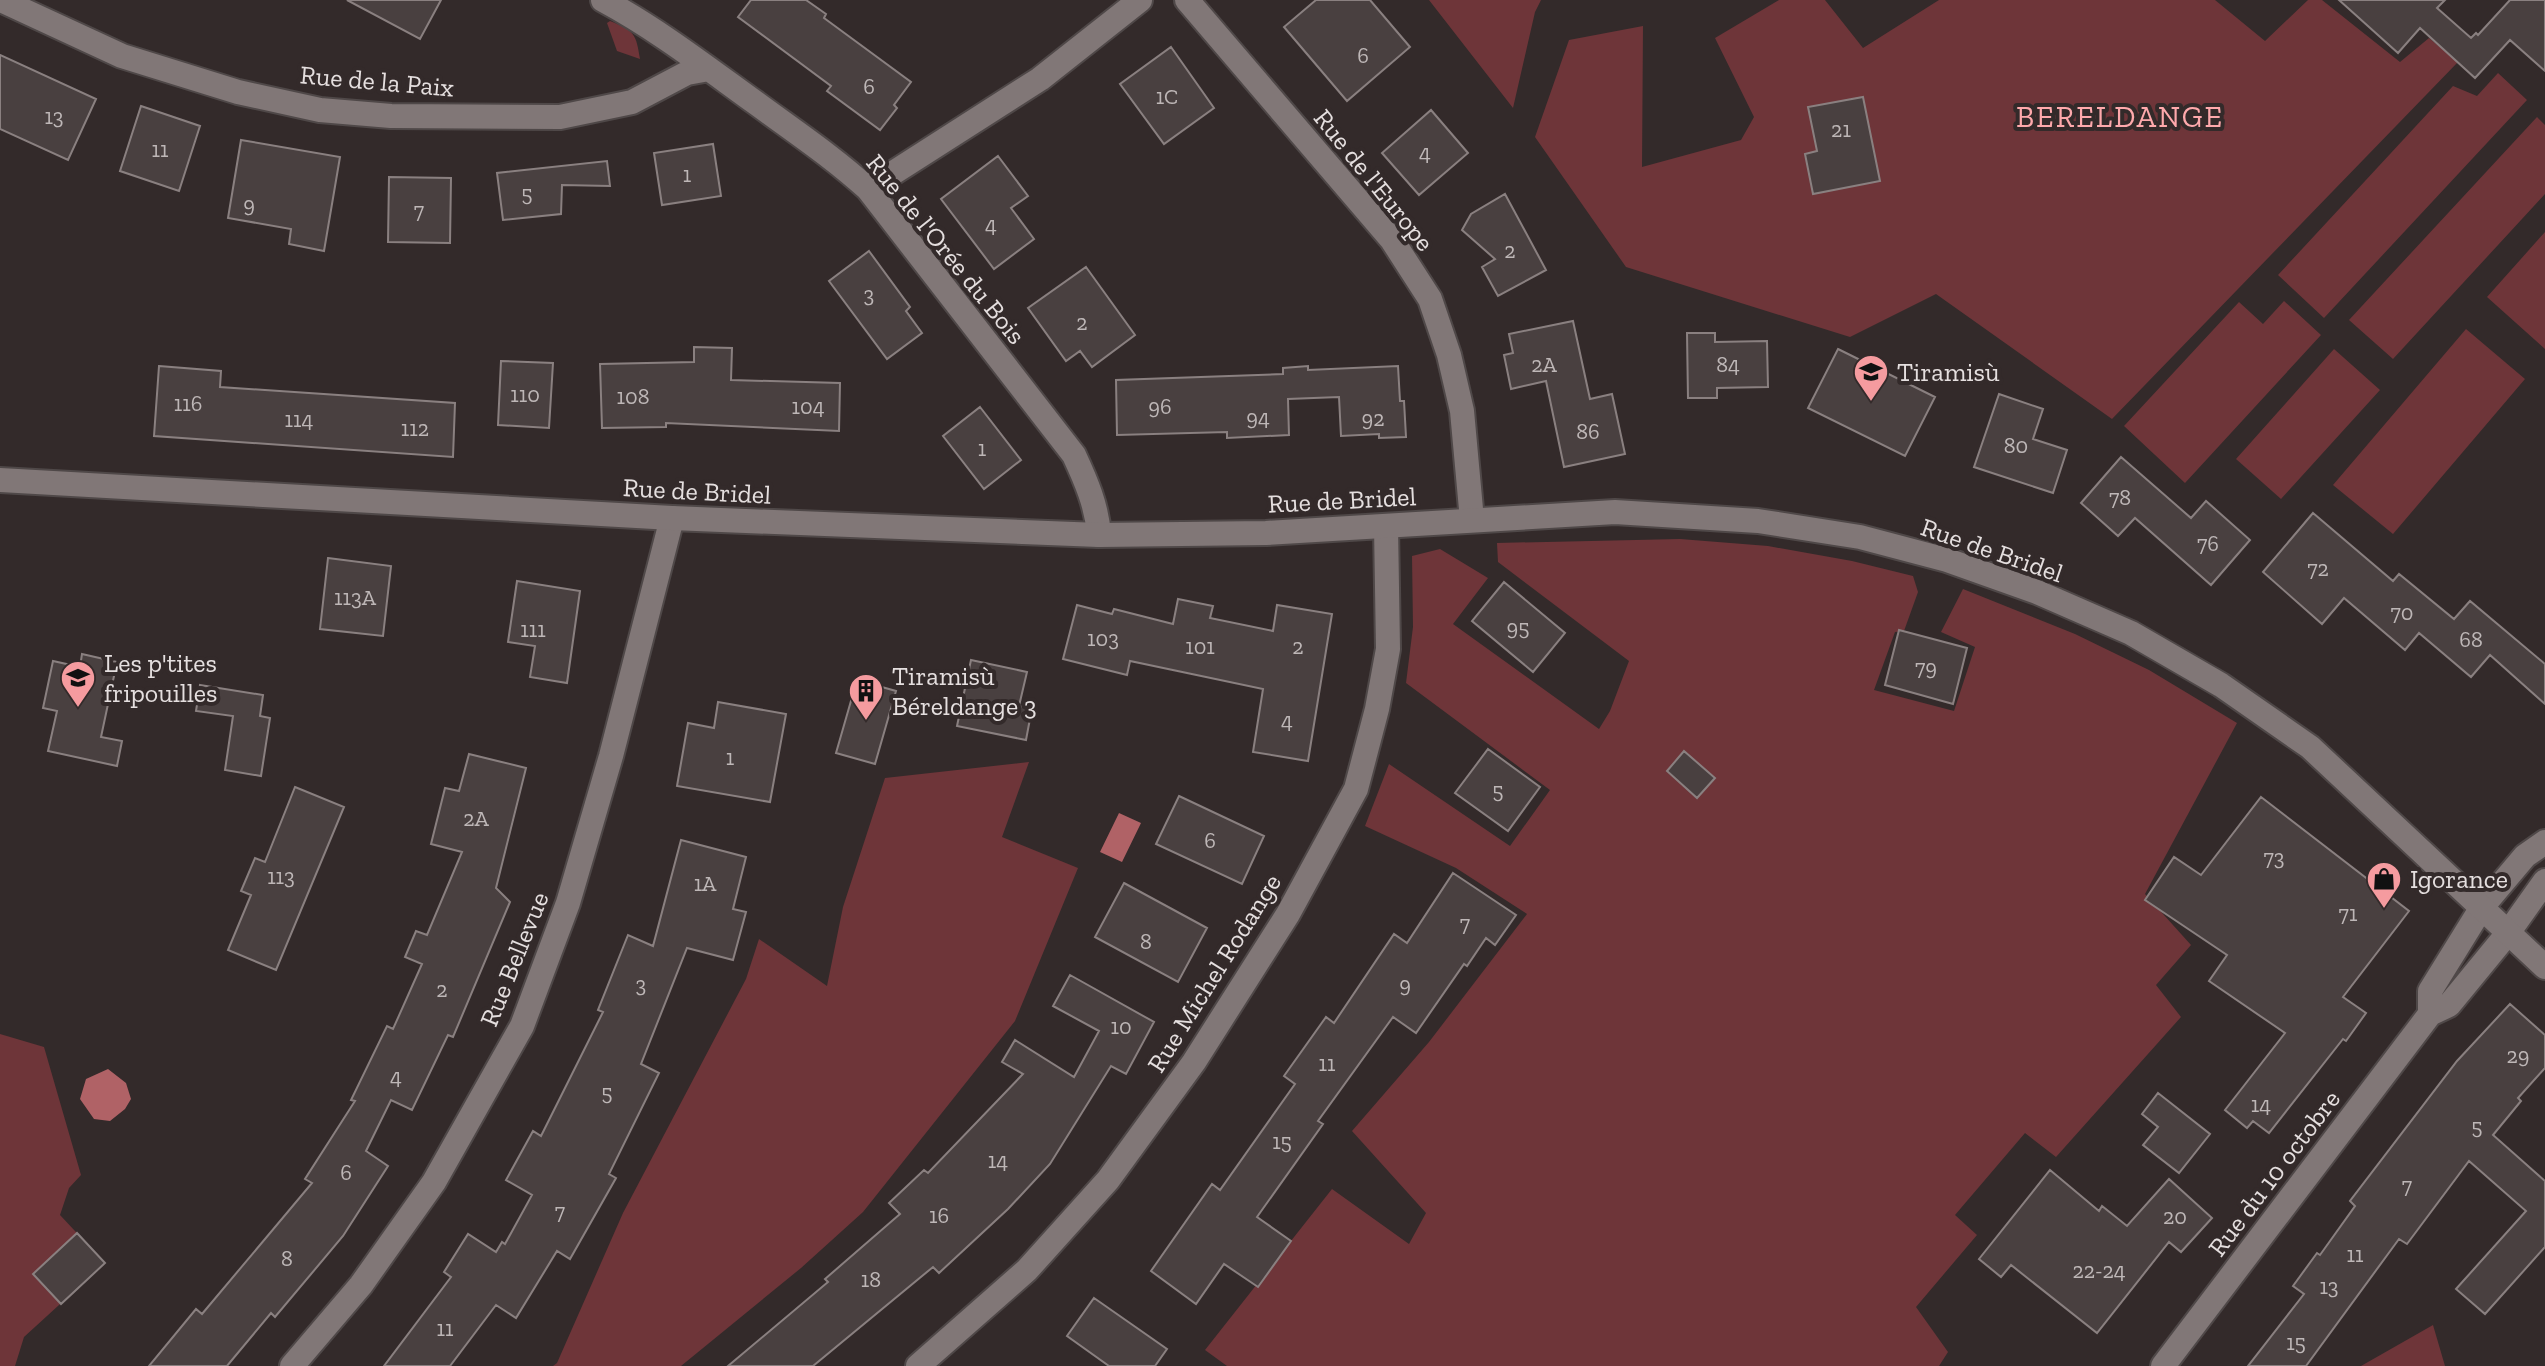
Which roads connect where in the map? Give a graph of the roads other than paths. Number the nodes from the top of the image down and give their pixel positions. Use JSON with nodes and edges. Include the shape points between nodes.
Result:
{"nodes":[{"id":1,"x":1,"y":0,"type":"edge"},
{"id":2,"x":603,"y":0,"type":"edge"},
{"id":3,"x":1140,"y":0,"type":"edge"},
{"id":4,"x":1187,"y":0,"type":"edge"},
{"id":5,"x":709,"y":69,"type":"junction"},
{"id":6,"x":868,"y":189,"type":"junction"},
{"id":7,"x":0,"y":480,"type":"edge"},
{"id":8,"x":672,"y":518,"type":"junction"},
{"id":9,"x":1472,"y":520,"type":"junction"},
{"id":10,"x":1386,"y":526,"type":"junction"},
{"id":11,"x":1099,"y":535,"type":"junction"},
{"id":12,"x":2545,"y":842,"type":"edge"},
{"id":13,"x":2545,"y":881,"type":"edge"},
{"id":14,"x":2482,"y":907,"type":"junction"},
{"id":15,"x":2508,"y":933,"type":"junction"},
{"id":16,"x":2545,"y":967,"type":"edge"},
{"id":17,"x":2430,"y":1014,"type":"junction"},
{"id":18,"x":292,"y":1366,"type":"edge"},
{"id":19,"x":918,"y":1366,"type":"edge"},
{"id":20,"x":2163,"y":1366,"type":"edge"}],
"edges":[{"from":1,"to":5,"type":"street","name":"Rue de la Paix","via":[[122,56],[238,92],[320,110],[560,117],[632,102],[687,73]]},
{"from":2,"to":5,"type":"street","name":"Rue de l'Orée du Bois"},
{"from":3,"to":6,"type":"street","via":[[1040,79]]},
{"from":4,"to":9,"type":"street","name":"Rue de l'Europe","via":[[1392,240],[1430,299],[1462,411]]},
{"from":5,"to":6,"type":"street","name":"Rue de l'Orée du Bois"},
{"from":6,"to":11,"type":"street","name":"Rue de l'Orée du Bois","via":[[1074,455],[1090,489]]},
{"from":7,"to":8,"type":"street","name":"Rue de Bridel"},
{"from":8,"to":11,"type":"street","name":"Rue de Bridel"},
{"from":8,"to":18,"type":"street","name":"Rue Bellevue","via":[[568,903],[522,1026],[434,1182],[361,1285]]},
{"from":9,"to":10,"type":"street","name":"Rue de Bridel"},
{"from":9,"to":14,"type":"street","name":"Rue de Bridel","via":[[1615,512],[1758,521],[1860,537],[2037,592],[2131,633],[2221,685],[2297,738]]},
{"from":10,"to":11,"type":"street","name":"Rue de Bridel"},
{"from":10,"to":19,"type":"street","name":"Rue Michel Rodange","via":[[1388,649],[1377,709],[1356,789],[1288,914],[1194,1062],[1108,1180],[1027,1270]]},
{"from":12,"to":14,"type":"street","via":[[2525,856]]},
{"from":13,"to":15,"type":"street"},
{"from":14,"to":15,"type":"street","name":"Rue de Bridel"},
{"from":14,"to":17,"type":"street","name":"Rue du 10 octobre","via":[[2430,991]]},
{"from":15,"to":16,"type":"street","name":"Rue de Bridel"},
{"from":15,"to":17,"type":"street","name":"Rue du 10 octobre","via":[[2449,1005]]},
{"from":17,"to":20,"type":"street","name":"Rue du 10 octobre"}]}
